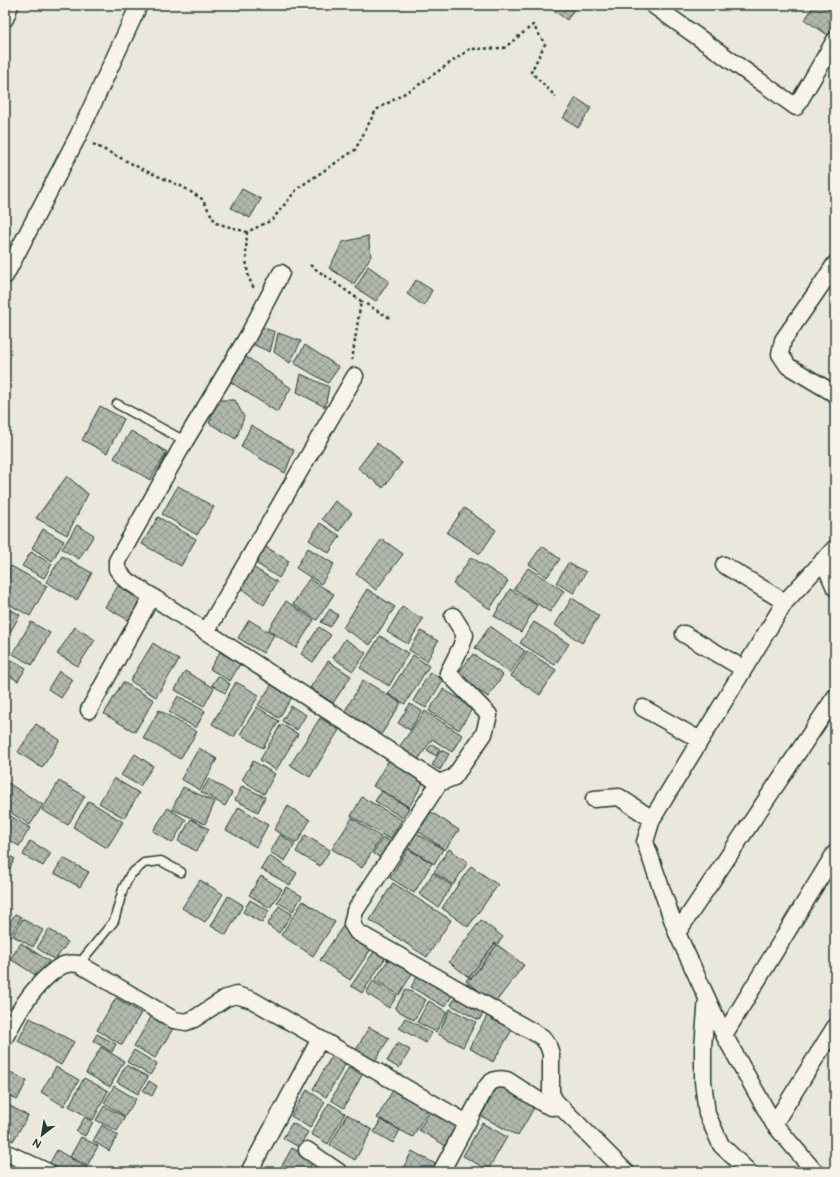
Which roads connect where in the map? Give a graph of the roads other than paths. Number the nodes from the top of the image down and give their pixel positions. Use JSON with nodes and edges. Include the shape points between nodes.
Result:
{"nodes":[{"id":1,"x":10,"y":5,"type":"edge"},
{"id":2,"x":139,"y":5,"type":"edge"},
{"id":3,"x":653,"y":5,"type":"edge"},
{"id":4,"x":5,"y":19,"type":"edge"},
{"id":5,"x":835,"y":40,"type":"edge"},
{"id":6,"x":835,"y":264,"type":"edge"},
{"id":7,"x":282,"y":273,"type":"dead end"},
{"id":8,"x":5,"y":276,"type":"edge"},
{"id":9,"x":829,"y":288,"type":"edge"},
{"id":10,"x":352,"y":381,"type":"road end"},
{"id":11,"x":835,"y":394,"type":"edge"},
{"id":12,"x":117,"y":404,"type":"dead end"},
{"id":13,"x":185,"y":441,"type":"junction"},
{"id":14,"x":835,"y":548,"type":"edge"},
{"id":15,"x":823,"y":560,"type":"junction"},
{"id":16,"x":724,"y":565,"type":"dead end"},
{"id":17,"x":835,"y":588,"type":"edge"},
{"id":18,"x":152,"y":596,"type":"junction"},
{"id":19,"x":785,"y":602,"type":"junction"},
{"id":20,"x":454,"y":616,"type":"dead end"},
{"id":21,"x":206,"y":632,"type":"junction"},
{"id":22,"x":684,"y":634,"type":"dead end"},
{"id":23,"x":744,"y":669,"type":"junction"},
{"id":24,"x":835,"y":697,"type":"edge"},
{"id":25,"x":643,"y":708,"type":"dead end"},
{"id":26,"x":89,"y":710,"type":"dead end"},
{"id":27,"x":700,"y":740,"type":"junction"},
{"id":28,"x":439,"y":783,"type":"junction"},
{"id":29,"x":594,"y":799,"type":"dead end"},
{"id":30,"x":652,"y":819,"type":"junction"},
{"id":31,"x":835,"y":853,"type":"edge"},
{"id":32,"x":181,"y":872,"type":"dead end"},
{"id":33,"x":677,"y":933,"type":"junction"},
{"id":34,"x":79,"y":964,"type":"junction"},
{"id":35,"x":707,"y":997,"type":"junction"},
{"id":36,"x":835,"y":1027,"type":"edge"},
{"id":37,"x":724,"y":1035,"type":"junction"},
{"id":38,"x":5,"y":1037,"type":"edge"},
{"id":39,"x":320,"y":1039,"type":"junction"},
{"id":40,"x":560,"y":1106,"type":"junction"},
{"id":41,"x":467,"y":1123,"type":"junction"},
{"id":42,"x":774,"y":1124,"type":"junction"},
{"id":43,"x":307,"y":1150,"type":"dead end"},
{"id":44,"x":5,"y":1152,"type":"edge"},
{"id":45,"x":48,"y":1172,"type":"edge"},
{"id":46,"x":249,"y":1172,"type":"edge"},
{"id":47,"x":339,"y":1172,"type":"edge"},
{"id":48,"x":441,"y":1172,"type":"edge"},
{"id":49,"x":626,"y":1172,"type":"edge"},
{"id":50,"x":749,"y":1172,"type":"edge"},
{"id":51,"x":815,"y":1172,"type":"edge"}],
"edges":[{"from":1,"to":4,"type":"street"},
{"from":2,"to":8,"type":"street","via":[[78,136]]},
{"from":3,"to":5,"type":"street","via":[[796,107]]},
{"from":6,"to":9,"type":"street"},
{"from":7,"to":13,"type":"street","via":[[248,336]]},
{"from":9,"to":11,"type":"street","via":[[783,340],[780,354],[788,366]]},
{"from":10,"to":21,"type":"street"},
{"from":12,"to":13,"type":"lane"},
{"from":13,"to":18,"type":"street","via":[[116,561],[117,569],[125,579]]},
{"from":14,"to":15,"type":"street"},
{"from":15,"to":17,"type":"street"},
{"from":15,"to":19,"type":"street"},
{"from":16,"to":19,"type":"street"},
{"from":18,"to":21,"type":"street"},
{"from":18,"to":26,"type":"street"},
{"from":19,"to":23,"type":"street"},
{"from":20,"to":28,"type":"street","via":[[465,635],[448,673],[489,714],[484,734],[454,777]]},
{"from":21,"to":28,"type":"street"},
{"from":22,"to":23,"type":"street"},
{"from":23,"to":27,"type":"street"},
{"from":24,"to":33,"type":"street"},
{"from":25,"to":27,"type":"street"},
{"from":27,"to":30,"type":"street"},
{"from":28,"to":40,"type":"street","via":[[355,912],[352,924],[357,932],[542,1037],[551,1054],[551,1093]]},
{"from":29,"to":30,"type":"street","via":[[619,797]]},
{"from":30,"to":33,"type":"street","via":[[645,842]]},
{"from":31,"to":37,"type":"street"},
{"from":32,"to":34,"type":"lane","via":[[161,861],[144,863],[130,875],[123,889],[114,921]]},
{"from":33,"to":35,"type":"street"},
{"from":34,"to":38,"type":"street","via":[[68,963],[41,982],[23,1005]]},
{"from":34,"to":39,"type":"street","via":[[174,1020],[186,1022],[194,1019],[226,998],[236,995],[252,1000]]},
{"from":35,"to":37,"type":"street"},
{"from":35,"to":50,"type":"street","via":[[703,1082],[707,1114],[721,1145]]},
{"from":36,"to":42,"type":"street"},
{"from":37,"to":42,"type":"street"},
{"from":39,"to":41,"type":"street"},
{"from":39,"to":46,"type":"street"},
{"from":40,"to":41,"type":"street","via":[[544,1104],[507,1080],[494,1080],[489,1083]]},
{"from":40,"to":49,"type":"street"},
{"from":41,"to":48,"type":"street"},
{"from":42,"to":51,"type":"street"},
{"from":43,"to":47,"type":"street"},
{"from":44,"to":45,"type":"street"}]}
